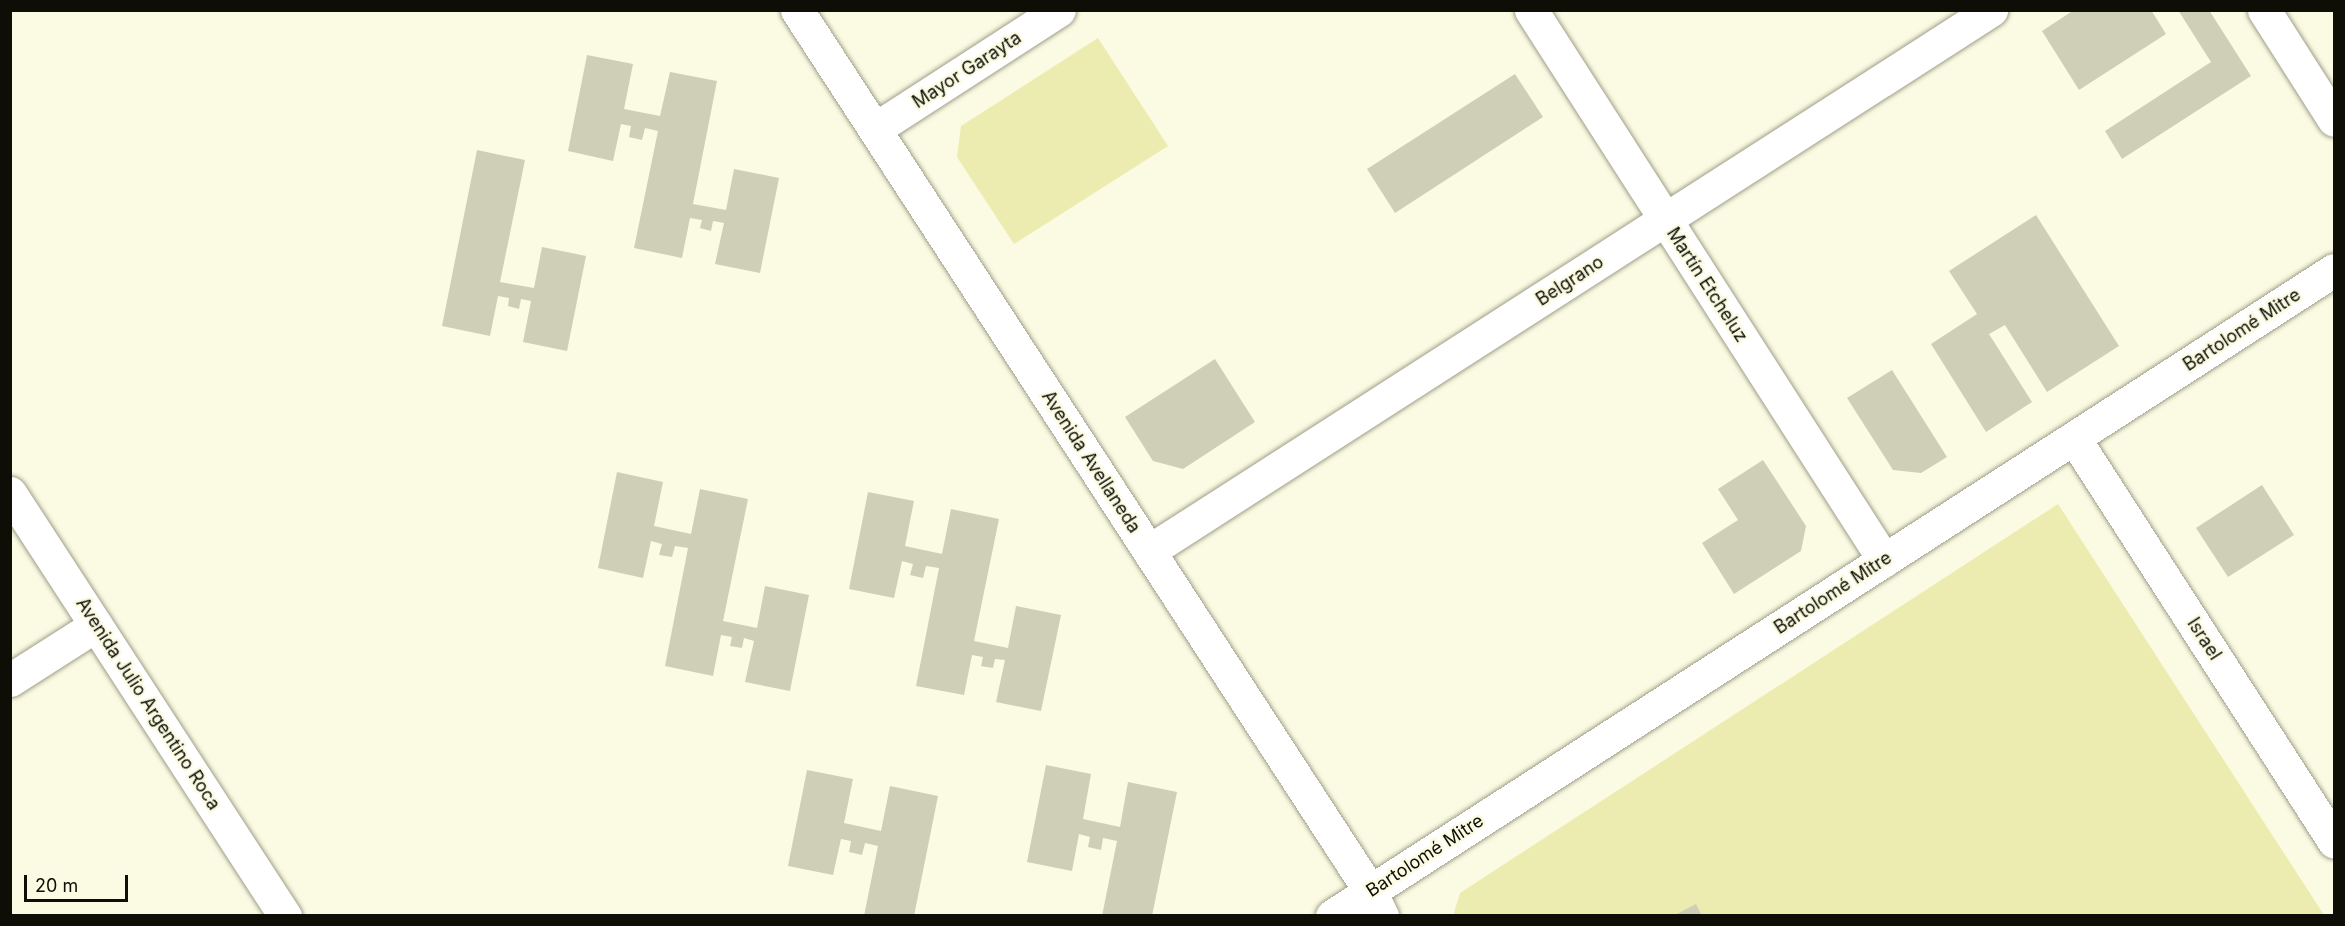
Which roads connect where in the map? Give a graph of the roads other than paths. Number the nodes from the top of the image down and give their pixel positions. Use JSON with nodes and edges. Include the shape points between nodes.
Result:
{"nodes":[{"id":1,"x":797,"y":10,"type":"edge"},
{"id":2,"x":1059,"y":10,"type":"edge"},
{"id":3,"x":1531,"y":10,"type":"edge"},
{"id":4,"x":1990,"y":10,"type":"edge"},
{"id":5,"x":2264,"y":10,"type":"edge"},
{"id":6,"x":2334,"y":120,"type":"edge"},
{"id":7,"x":875,"y":129,"type":"junction"},
{"id":8,"x":1665,"y":220,"type":"junction"},
{"id":9,"x":2334,"y":270,"type":"edge"},
{"id":10,"x":2074,"y":438,"type":"junction"},
{"id":11,"x":10,"y":493,"type":"edge"},
{"id":12,"x":1149,"y":551,"type":"junction"},
{"id":13,"x":1884,"y":560,"type":"junction"},
{"id":14,"x":96,"y":625,"type":"junction"},
{"id":15,"x":10,"y":680,"type":"edge"},
{"id":16,"x":2334,"y":841,"type":"edge"},
{"id":17,"x":1376,"y":903,"type":"edge"},
{"id":18,"x":285,"y":915,"type":"edge"},
{"id":19,"x":1332,"y":915,"type":"edge"}],
"edges":[{"from":1,"to":7,"type":"main road","name":"Avenida Avellaneda"},
{"from":2,"to":7,"type":"main road","name":"Mayor Garayta"},
{"from":3,"to":8,"type":"main road","name":"Martín Etcheluz"},
{"from":4,"to":8,"type":"main road","name":"Belgrano"},
{"from":5,"to":6,"type":"main road"},
{"from":7,"to":12,"type":"main road","name":"Avenida Avellaneda"},
{"from":8,"to":12,"type":"main road","name":"Belgrano"},
{"from":8,"to":13,"type":"main road","name":"Martín Etcheluz"},
{"from":9,"to":10,"type":"main road","name":"Bartolomé Mitre"},
{"from":10,"to":13,"type":"main road","name":"Bartolomé Mitre"},
{"from":10,"to":16,"type":"main road","name":"Israel"},
{"from":11,"to":14,"type":"main road","name":"Avenida Julio Argentino Roca"},
{"from":12,"to":17,"type":"main road","name":"Avenida Avellaneda"},
{"from":13,"to":17,"type":"main road","name":"Bartolomé Mitre"},
{"from":14,"to":15,"type":"main road"},
{"from":14,"to":18,"type":"main road","name":"Avenida Julio Argentino Roca"},
{"from":17,"to":19,"type":"main road","name":"Bartolomé Mitre"}]}
